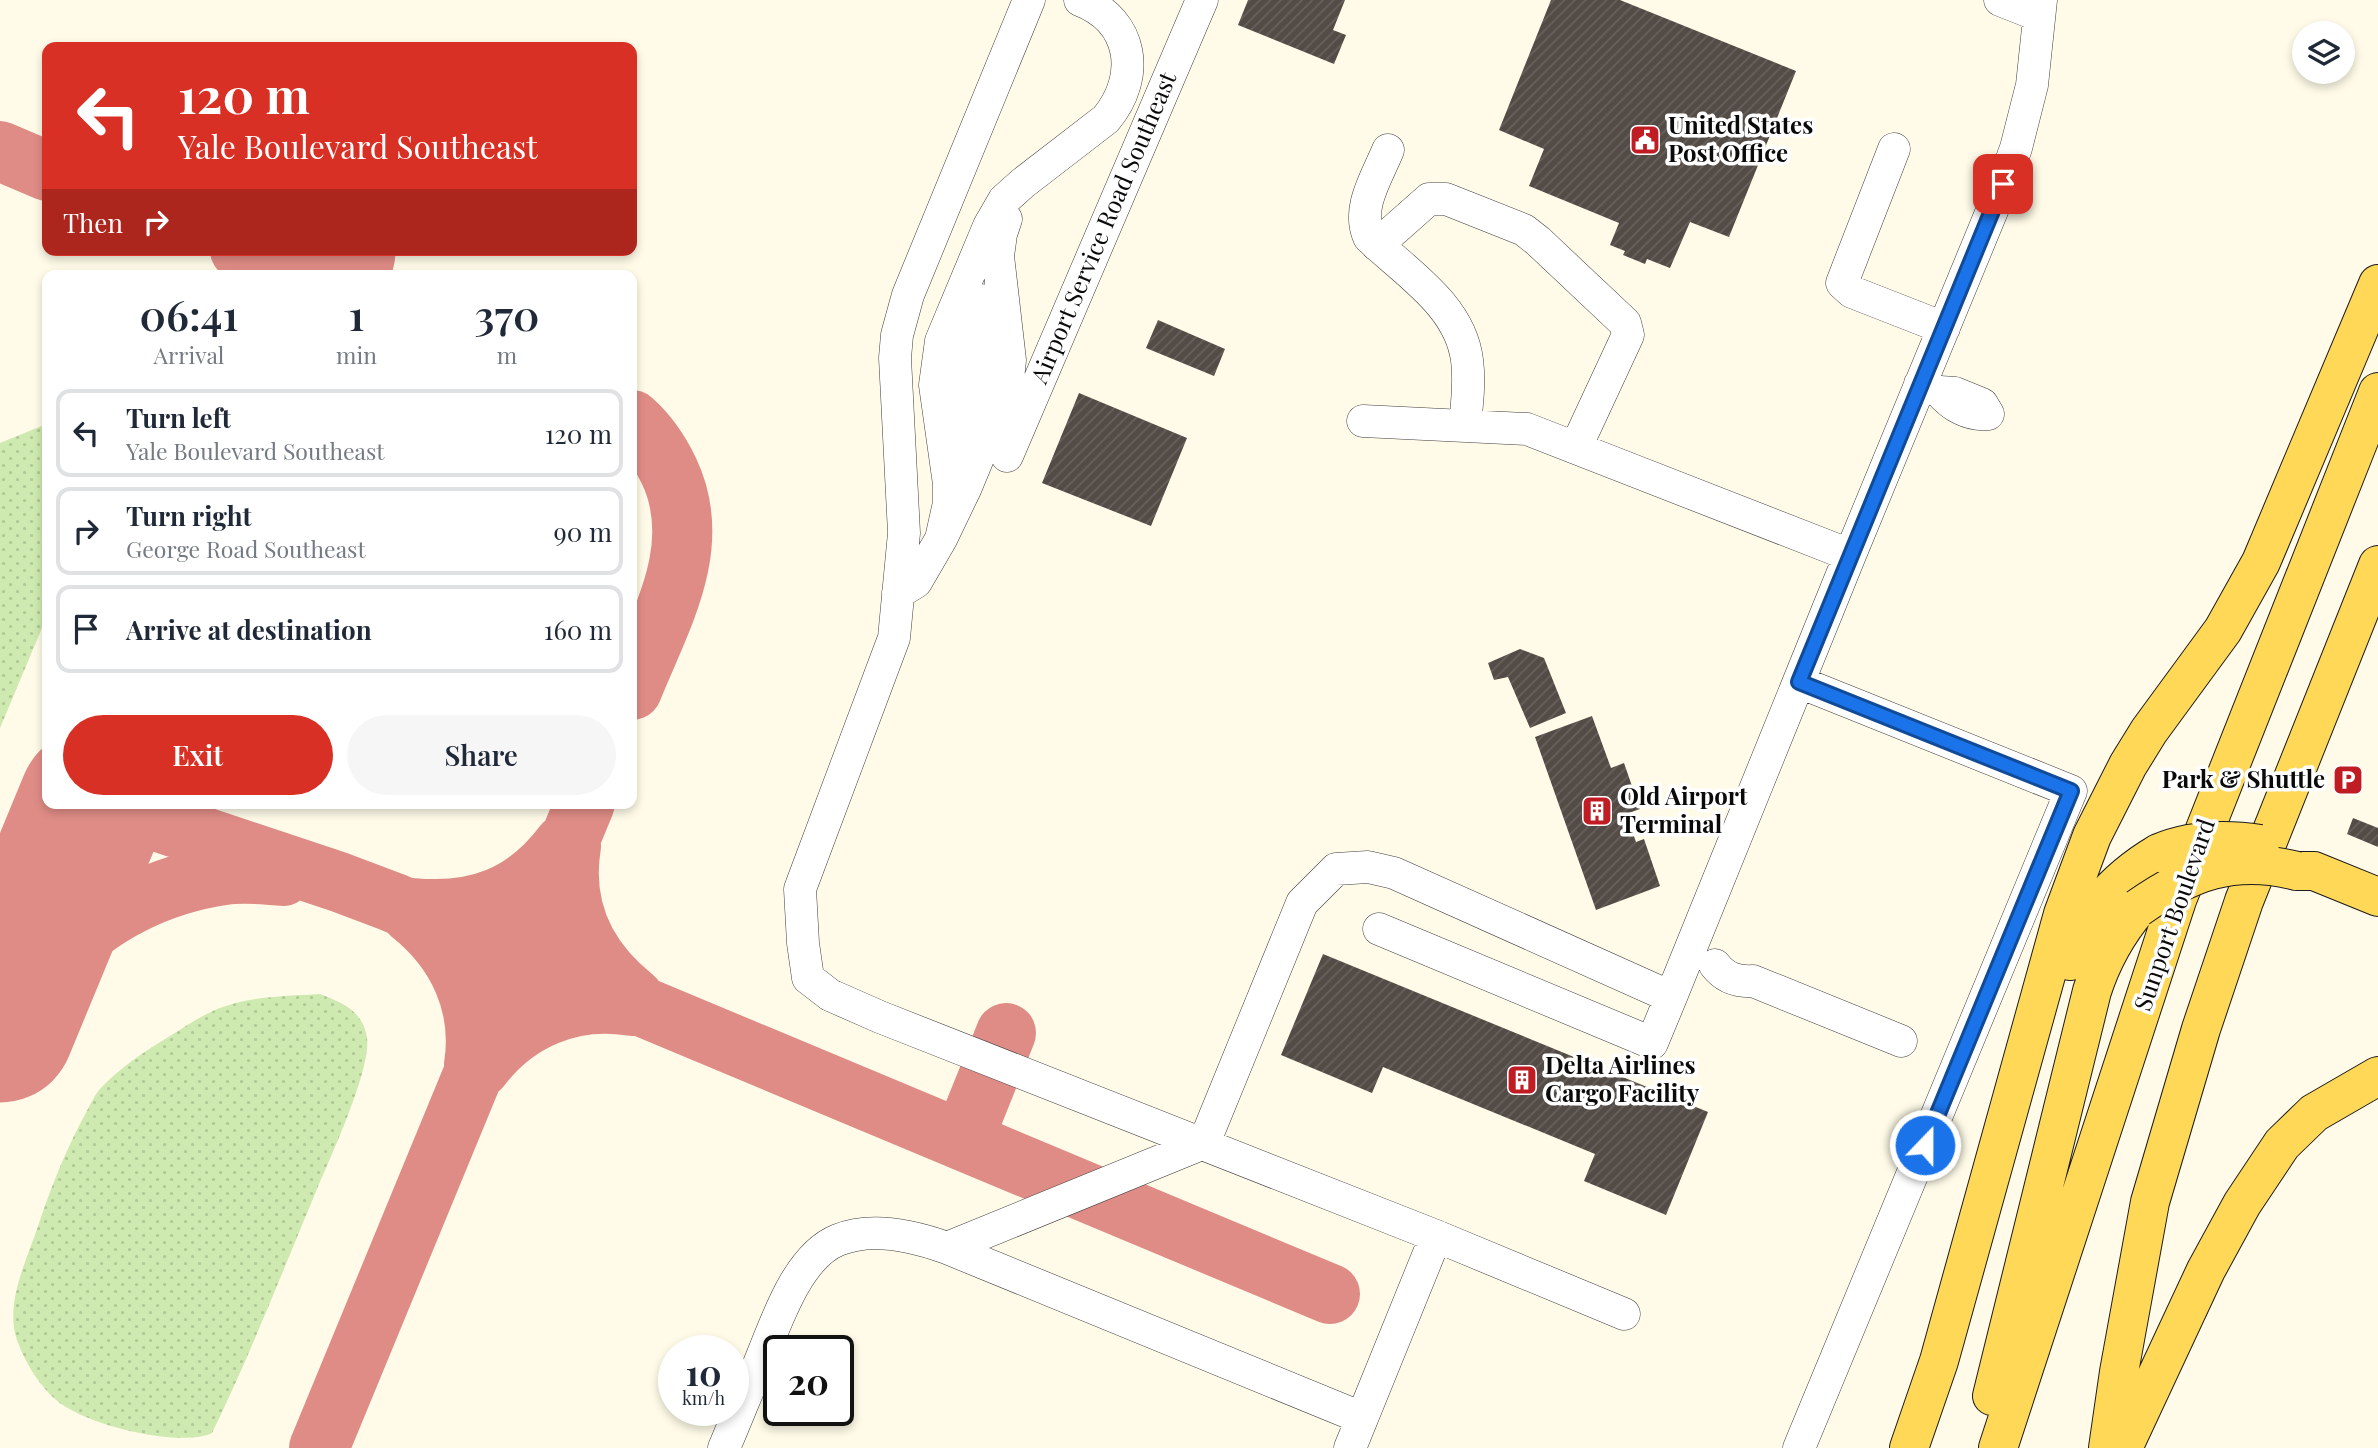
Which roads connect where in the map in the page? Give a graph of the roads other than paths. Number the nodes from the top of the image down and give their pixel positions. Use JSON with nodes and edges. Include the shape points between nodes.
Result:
{"nodes":[{"id":1,"x":1029,"y":0,"type":"edge"},
{"id":2,"x":1080,"y":0,"type":"edge"},
{"id":3,"x":1202,"y":0,"type":"edge"},
{"id":4,"x":2000,"y":0,"type":"edge"},
{"id":5,"x":2040,"y":8,"type":"edge"},
{"id":6,"x":1894,"y":149,"type":"dead end"},
{"id":7,"x":1388,"y":150,"type":"dead end"},
{"id":8,"x":1023,"y":183,"type":"junction"},
{"id":9,"x":989,"y":226,"type":"junction"},
{"id":10,"x":1377,"y":244,"type":"junction"},
{"id":11,"x":2378,"y":284,"type":"edge"},
{"id":12,"x":961,"y":293,"type":"junction"},
{"id":13,"x":1944,"y":328,"type":"junction"},
{"id":14,"x":2378,"y":391,"type":"edge"},
{"id":15,"x":1363,"y":421,"type":"dead end"},
{"id":16,"x":1465,"y":425,"type":"junction"},
{"id":17,"x":997,"y":445,"type":"junction"},
{"id":18,"x":1576,"y":447,"type":"junction"},
{"id":19,"x":966,"y":487,"type":"junction"},
{"id":20,"x":941,"y":539,"type":"junction"},
{"id":21,"x":1850,"y":555,"type":"junction"},
{"id":22,"x":2378,"y":565,"type":"edge"},
{"id":23,"x":898,"y":593,"type":"junction"},
{"id":24,"x":1799,"y":682,"type":"junction"},
{"id":25,"x":2304,"y":866,"type":"junction"},
{"id":26,"x":2378,"y":897,"type":"edge"},
{"id":27,"x":1379,"y":929,"type":"dead end"},
{"id":28,"x":1702,"y":960,"type":"junction"},
{"id":29,"x":1671,"y":997,"type":"junction"},
{"id":30,"x":2040,"y":1002,"type":"junction"},
{"id":31,"x":1901,"y":1041,"type":"dead end"},
{"id":32,"x":2378,"y":1058,"type":"edge"},
{"id":33,"x":2378,"y":1076,"type":"edge"},
{"id":34,"x":2314,"y":1113,"type":"junction"},
{"id":35,"x":1204,"y":1143,"type":"junction"},
{"id":36,"x":1436,"y":1236,"type":"junction"},
{"id":37,"x":947,"y":1248,"type":"junction"},
{"id":38,"x":1624,"y":1314,"type":"dead end"},
{"id":39,"x":1362,"y":1418,"type":"junction"},
{"id":40,"x":724,"y":1448,"type":"edge"},
{"id":41,"x":1350,"y":1448,"type":"edge"},
{"id":42,"x":1799,"y":1448,"type":"edge"},
{"id":43,"x":1909,"y":1448,"type":"edge"},
{"id":44,"x":1979,"y":1448,"type":"edge"},
{"id":45,"x":1998,"y":1448,"type":"edge"},
{"id":46,"x":2108,"y":1448,"type":"edge"},
{"id":47,"x":2123,"y":1448,"type":"edge"}],
"edges":[{"from":1,"to":23,"type":"street","via":[[908,295],[897,335],[904,533]]},
{"from":2,"to":8,"type":"street","via":[[1101,10],[1120,33],[1129,63],[1124,93],[1107,119]]},
{"from":3,"to":17,"type":"street","name":"Airport Service Road Southeast"},
{"from":4,"to":5,"type":"street"},
{"from":5,"to":13,"type":"street","via":[[2032,85],[2016,148]]},
{"from":6,"to":13,"type":"street","via":[[1842,283],[1852,292]]},
{"from":7,"to":10,"type":"street","via":[[1364,215],[1364,227]]},
{"from":8,"to":9,"type":"street","via":[[1004,200]]},
{"from":8,"to":17,"type":"street","via":[[1001,234],[998,256],[1010,360]]},
{"from":9,"to":12,"type":"street"},
{"from":9,"to":17,"type":"street","via":[[980,282],[990,419]]},
{"from":10,"to":16,"type":"street","via":[[1437,299],[1457,326],[1467,360]]},
{"from":10,"to":18,"type":"street","via":[[1429,199],[1446,199],[1524,230],[1625,323],[1628,335]]},
{"from":11,"to":30,"type":"main road","via":[[2261,562],[2223,630],[2128,765],[2092,836],[2063,914]]},
{"from":12,"to":19,"type":"street","via":[[956,335],[968,434]]},
{"from":12,"to":20,"type":"street","via":[[937,362],[949,484]]},
{"from":13,"to":21,"type":"street","via":[[1930,388]]},
{"from":14,"to":45,"type":"main road","name":"Sunport Boulevard","via":[[2177,900]]},
{"from":15,"to":16,"type":"street"},
{"from":16,"to":18,"type":"street","via":[[1527,429]]},
{"from":17,"to":19,"type":"street"},
{"from":18,"to":21,"type":"street"},
{"from":19,"to":20,"type":"street"},
{"from":20,"to":23,"type":"street","via":[[916,582]]},
{"from":21,"to":24,"type":"street"},
{"from":22,"to":46,"type":"main road","via":[[2244,901],[2201,1029],[2150,1202]]},
{"from":23,"to":35,"type":"street","via":[[894,638],[800,889],[808,978],[830,995],[880,1017]]},
{"from":24,"to":28,"type":"street"},
{"from":24,"to":42,"type":"street","via":[[2071,791]]},
{"from":25,"to":26,"type":"main road"},
{"from":25,"to":30,"type":"main road","bridge":true,"via":[[2262,844],[2239,841],[2159,853],[2133,868],[2096,907],[2083,927],[2067,971]]},
{"from":25,"to":44,"type":"main road","bridge":true,"via":[[2215,868],[2172,884],[2138,908],[2109,949],[2092,992]]},
{"from":27,"to":29,"type":"street","via":[[1652,1043]]},
{"from":28,"to":29,"type":"street"},
{"from":28,"to":31,"type":"street","via":[[1722,974],[1753,981]]},
{"from":29,"to":35,"type":"street","via":[[1394,873],[1368,867],[1336,869],[1302,904]]},
{"from":30,"to":43,"type":"main road"},
{"from":32,"to":34,"type":"main road","via":[[2343,1078]]},
{"from":33,"to":34,"type":"main road"},
{"from":34,"to":47,"type":"main road","via":[[2282,1144],[2242,1204]]},
{"from":35,"to":36,"type":"street"},
{"from":35,"to":37,"type":"street"},
{"from":36,"to":38,"type":"street"},
{"from":36,"to":39,"type":"street"},
{"from":37,"to":39,"type":"street"},
{"from":37,"to":40,"type":"street","via":[[897,1234],[859,1236],[826,1247],[803,1270],[786,1297]]},
{"from":39,"to":41,"type":"street"}]}
